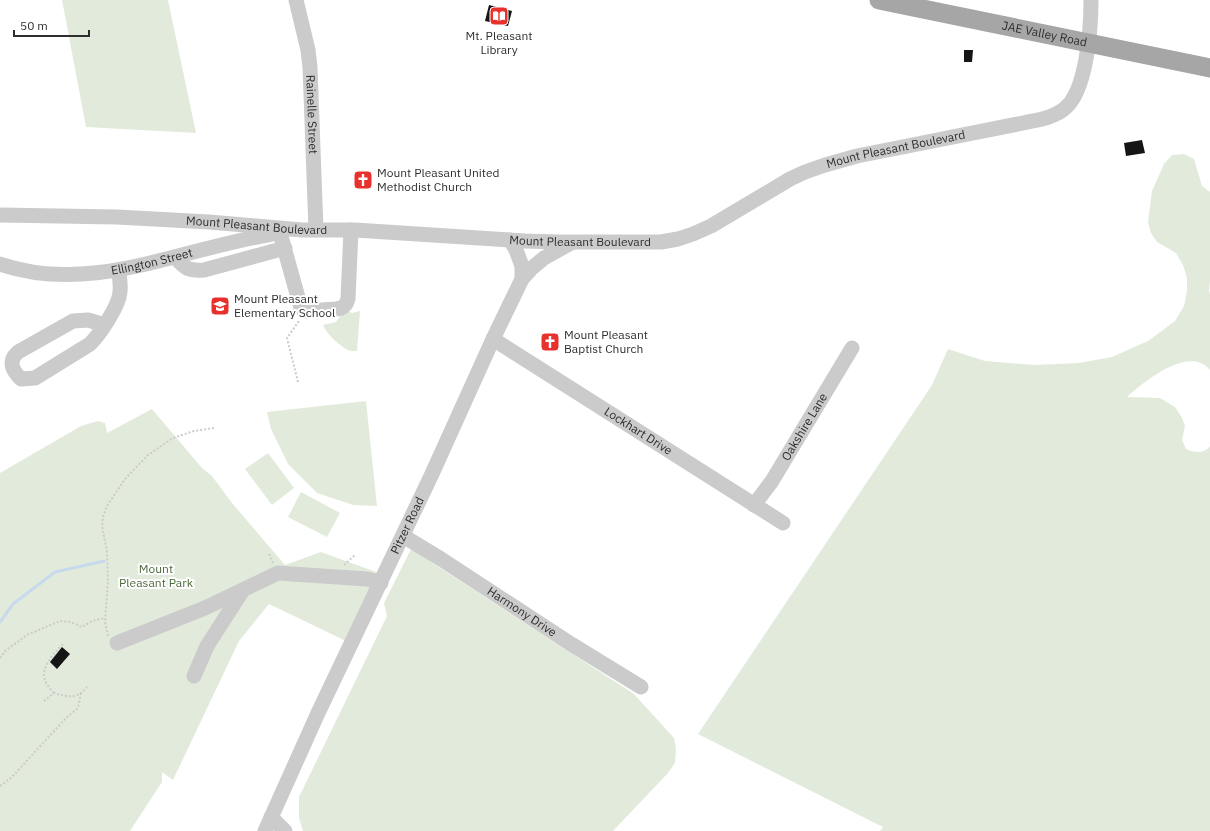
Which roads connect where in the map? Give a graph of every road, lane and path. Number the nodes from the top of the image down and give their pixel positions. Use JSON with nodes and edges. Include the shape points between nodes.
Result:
{"nodes":[{"id":1,"x":296,"y":0,"type":"edge"},
{"id":2,"x":879,"y":0,"type":"edge"},
{"id":3,"x":1091,"y":0,"type":"edge"},
{"id":4,"x":1088,"y":43,"type":"junction"},
{"id":5,"x":1210,"y":68,"type":"edge"},
{"id":6,"x":0,"y":215,"type":"edge"},
{"id":7,"x":309,"y":230,"type":"junction"},
{"id":8,"x":351,"y":230,"type":"junction"},
{"id":9,"x":280,"y":233,"type":"junction"},
{"id":10,"x":510,"y":240,"type":"junction"},
{"id":11,"x":574,"y":242,"type":"junction"},
{"id":12,"x":284,"y":248,"type":"junction"},
{"id":13,"x":176,"y":257,"type":"junction"},
{"id":14,"x":0,"y":264,"type":"edge"},
{"id":15,"x":119,"y":270,"type":"junction"},
{"id":16,"x":522,"y":279,"type":"junction"},
{"id":17,"x":307,"y":312,"type":"junction"},
{"id":18,"x":105,"y":325,"type":"junction"},
{"id":19,"x":493,"y":339,"type":"junction"},
{"id":20,"x":852,"y":348,"type":"dead end"},
{"id":21,"x":298,"y":382,"type":"dead end"},
{"id":22,"x":214,"y":428,"type":"dead end"},
{"id":23,"x":754,"y":505,"type":"junction"},
{"id":24,"x":783,"y":523,"type":"dead end"},
{"id":25,"x":403,"y":536,"type":"junction"},
{"id":26,"x":355,"y":555,"type":"dead end"},
{"id":27,"x":343,"y":567,"type":"dead end"},
{"id":28,"x":381,"y":583,"type":"junction"},
{"id":29,"x":243,"y":590,"type":"junction"},
{"id":30,"x":105,"y":618,"type":"junction"},
{"id":31,"x":113,"y":641,"type":"joint"},
{"id":32,"x":63,"y":644,"type":"dead end"},
{"id":33,"x":0,"y":658,"type":"edge"},
{"id":34,"x":194,"y":676,"type":"dead end"},
{"id":35,"x":87,"y":686,"type":"dead end"},
{"id":36,"x":641,"y":688,"type":"dead end"},
{"id":37,"x":54,"y":692,"type":"junction"},
{"id":38,"x":81,"y":693,"type":"junction"},
{"id":39,"x":44,"y":701,"type":"dead end"},
{"id":40,"x":0,"y":786,"type":"edge"},
{"id":41,"x":271,"y":818,"type":"junction"},
{"id":42,"x":264,"y":831,"type":"edge"},
{"id":43,"x":285,"y":831,"type":"edge"}],
"edges":[{"from":1,"to":7,"type":"street","name":"Rainelle Street","via":[[310,67]]},
{"from":2,"to":4,"type":"main road","name":"JAE Valley Road"},
{"from":3,"to":4,"type":"street","name":"Mount Pleasant Boulevard"},
{"from":4,"to":5,"type":"main road","name":"JAE Valley Road"},
{"from":4,"to":11,"type":"street","name":"Mount Pleasant Boulevard","via":[[1077,94],[1064,110],[1051,116],[857,156],[825,165],[790,179],[711,226],[678,239],[661,242]]},
{"from":6,"to":7,"type":"street","name":"Mount Pleasant Boulevard","via":[[209,222]]},
{"from":7,"to":8,"type":"street","name":"Mount Pleasant Boulevard"},
{"from":7,"to":9,"type":"street","name":"Ellington Street"},
{"from":8,"to":10,"type":"street","name":"Mount Pleasant Boulevard"},
{"from":8,"to":17,"type":"street","via":[[346,304],[342,308]]},
{"from":9,"to":12,"type":"street"},
{"from":9,"to":13,"type":"street","name":"Ellington Street"},
{"from":10,"to":11,"type":"street","name":"Mount Pleasant Boulevard"},
{"from":10,"to":16,"type":"street","via":[[522,266]]},
{"from":11,"to":16,"type":"street","name":"Pitzer Road","via":[[544,258]]},
{"from":12,"to":13,"type":"street","via":[[204,270],[188,270]]},
{"from":12,"to":17,"type":"street","via":[[301,308]]},
{"from":13,"to":15,"type":"street","name":"Ellington Street"},
{"from":14,"to":15,"type":"street","name":"Ellington Street","via":[[22,271],[47,274]]},
{"from":15,"to":18,"type":"street","via":[[118,303]]},
{"from":16,"to":19,"type":"street","name":"Pitzer Road"},
{"from":17,"to":21,"type":"path","via":[[287,338]]},
{"from":18,"to":18,"type":"street","via":[[88,320],[74,321],[18,352],[11,364],[22,379],[35,378],[90,344]]},
{"from":19,"to":23,"type":"street","name":"Lockhart Drive"},
{"from":19,"to":25,"type":"street","name":"Pitzer Road"},
{"from":20,"to":23,"type":"street","name":"Oakshire Lane","via":[[772,481]]},
{"from":22,"to":30,"type":"path","via":[[173,438],[148,455],[125,479],[107,506],[102,526],[107,552],[108,579]]},
{"from":23,"to":24,"type":"street","name":"Lockhart Drive"},
{"from":25,"to":28,"type":"street","name":"Pitzer Road"},
{"from":25,"to":36,"type":"street","name":"Harmony Drive"},
{"from":26,"to":27,"type":"path"},
{"from":28,"to":29,"type":"street","via":[[367,579],[278,573]]},
{"from":28,"to":41,"type":"street","name":"Pitzer Road"},
{"from":29,"to":31,"type":"street","via":[[205,608]]},
{"from":29,"to":34,"type":"street","via":[[207,646]]},
{"from":30,"to":31,"type":"path","via":[[104,622]]},
{"from":30,"to":33,"type":"path","via":[[82,627],[60,621],[27,635],[6,650]]},
{"from":32,"to":37,"type":"path","via":[[45,666],[46,682]]},
{"from":35,"to":38,"type":"path"},
{"from":37,"to":38,"type":"path","via":[[72,697]]},
{"from":37,"to":39,"type":"path"},
{"from":38,"to":40,"type":"path","via":[[78,708],[11,778]]},
{"from":41,"to":42,"type":"street","name":"Pitzer Road"},
{"from":41,"to":43,"type":"street"}]}
